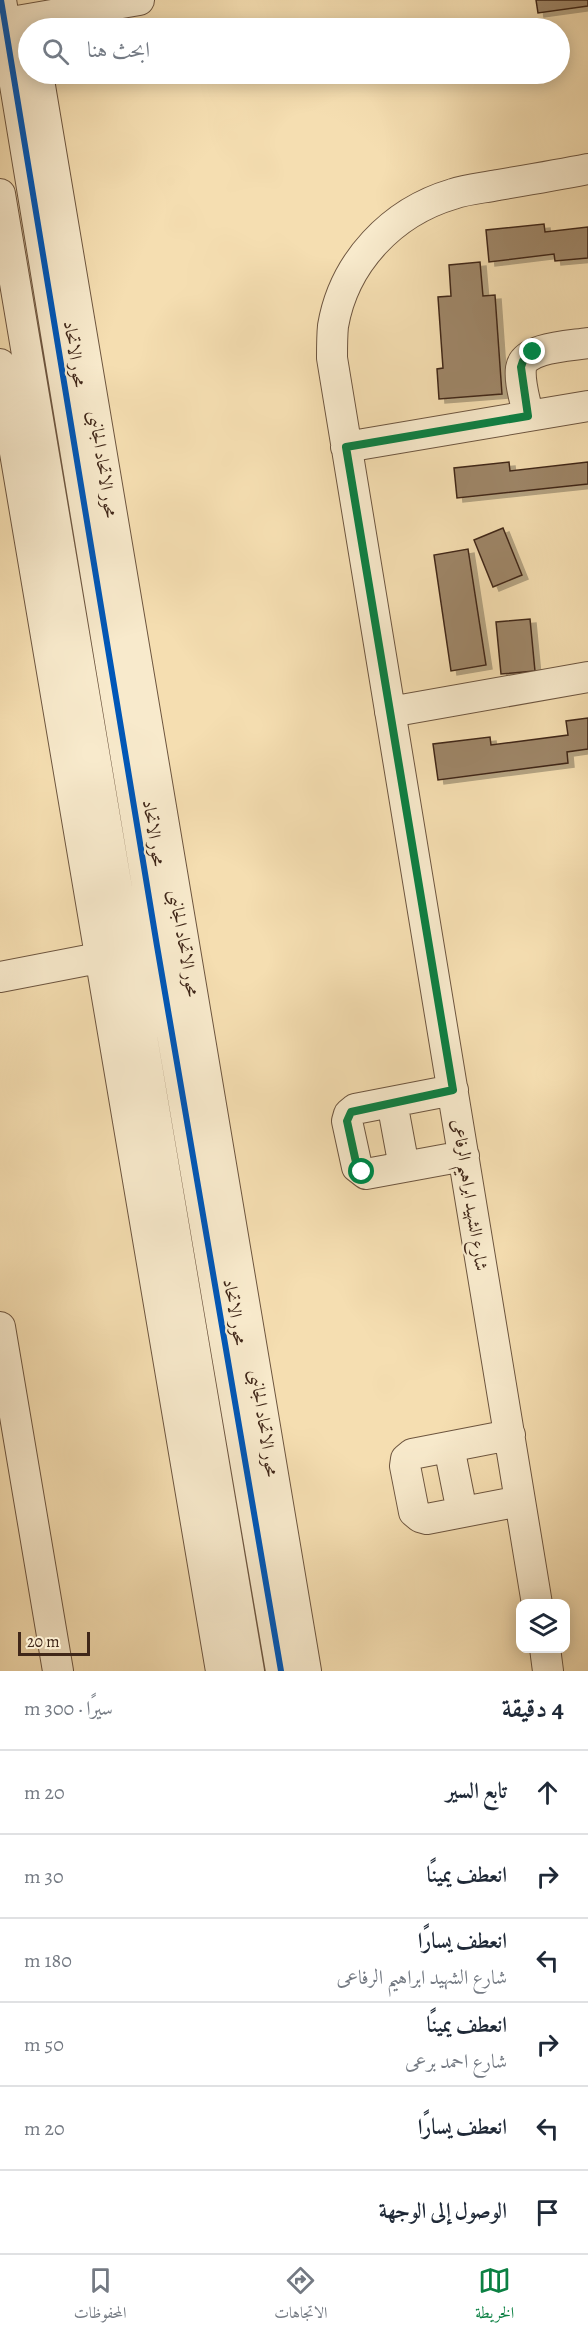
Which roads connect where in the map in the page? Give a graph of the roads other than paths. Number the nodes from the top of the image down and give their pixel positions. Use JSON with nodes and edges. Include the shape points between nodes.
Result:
{"nodes":[{"id":1,"x":139,"y":0,"type":"edge"},
{"id":2,"x":16,"y":16,"type":"edge"},
{"id":3,"x":26,"y":84,"type":"edge"},
{"id":4,"x":40,"y":84,"type":"edge"},
{"id":5,"x":588,"y":169,"type":"edge"},
{"id":6,"x":0,"y":194,"type":"edge"},
{"id":7,"x":588,"y":344,"type":"edge"},
{"id":8,"x":0,"y":364,"type":"edge"},
{"id":9,"x":588,"y":406,"type":"edge"},
{"id":10,"x":528,"y":416,"type":"junction"},
{"id":11,"x":346,"y":447,"type":"junction"},
{"id":12,"x":588,"y":677,"type":"edge"},
{"id":13,"x":390,"y":712,"type":"junction"},
{"id":14,"x":157,"y":946,"type":"junction"},
{"id":15,"x":113,"y":955,"type":"junction"},
{"id":16,"x":0,"y":977,"type":"edge"},
{"id":17,"x":453,"y":1090,"type":"junction"},
{"id":18,"x":392,"y":1102,"type":"junction"},
{"id":19,"x":464,"y":1156,"type":"junction"},
{"id":20,"x":404,"y":1167,"type":"junction"},
{"id":21,"x":0,"y":1327,"type":"edge"},
{"id":22,"x":510,"y":1435,"type":"junction"},
{"id":23,"x":449,"y":1447,"type":"junction"},
{"id":24,"x":520,"y":1501,"type":"junction"},
{"id":25,"x":462,"y":1512,"type":"junction"},
{"id":26,"x":536,"y":1599,"type":"edge"},
{"id":27,"x":546,"y":1653,"type":"edge"},
{"id":28,"x":58,"y":1671,"type":"edge"},
{"id":29,"x":221,"y":1671,"type":"edge"},
{"id":30,"x":249,"y":1671,"type":"edge"},
{"id":31,"x":281,"y":1671,"type":"edge"},
{"id":32,"x":306,"y":1671,"type":"edge"},
{"id":33,"x":549,"y":1671,"type":"edge"}],
"edges":[{"from":1,"to":2,"type":"street"},
{"from":3,"to":14,"type":"street","name":"محور الاتحاد"},
{"from":4,"to":32,"type":"street","name":"محور الاتحاد الجانبى"},
{"from":5,"to":11,"type":"street","name":"شارع الشهيد ابراهيم الرفاعى","via":[[454,193],[406,215],[374,241],[350,276],[333,326],[332,358]]},
{"from":6,"to":15,"type":"street"},
{"from":7,"to":10,"type":"street","via":[[533,352],[523,361],[521,374]]},
{"from":8,"to":15,"type":"street"},
{"from":9,"to":10,"type":"street"},
{"from":10,"to":11,"type":"street"},
{"from":11,"to":13,"type":"street","name":"شارع الشهيد ابراهيم الرفاعى"},
{"from":12,"to":13,"type":"street"},
{"from":13,"to":17,"type":"street","name":"شارع الشهيد ابراهيم الرفاعى"},
{"from":14,"to":15,"type":"street"},
{"from":14,"to":31,"type":"street","name":"محور الاتحاد"},
{"from":15,"to":16,"type":"street"},
{"from":15,"to":29,"type":"street"},
{"from":15,"to":30,"type":"street"},
{"from":17,"to":18,"type":"street"},
{"from":17,"to":19,"type":"street","name":"شارع الشهيد ابراهيم الرفاعى"},
{"from":18,"to":20,"type":"street"},
{"from":18,"to":20,"type":"street","via":[[355,1109],[347,1121],[359,1170],[366,1174]]},
{"from":19,"to":20,"type":"street"},
{"from":19,"to":22,"type":"street","name":"شارع الشهيد ابراهيم الرفاعى"},
{"from":21,"to":28,"type":"street"},
{"from":22,"to":23,"type":"street"},
{"from":22,"to":24,"type":"street","name":"شارع الشهيد ابراهيم الرفاعى"},
{"from":23,"to":25,"type":"street"},
{"from":23,"to":25,"type":"street","via":[[412,1454],[405,1466],[416,1515],[427,1518]]},
{"from":24,"to":25,"type":"street"},
{"from":24,"to":26,"type":"street","name":"شارع الشهيد ابراهيم الرفاعى"},
{"from":27,"to":33,"type":"street"}]}
